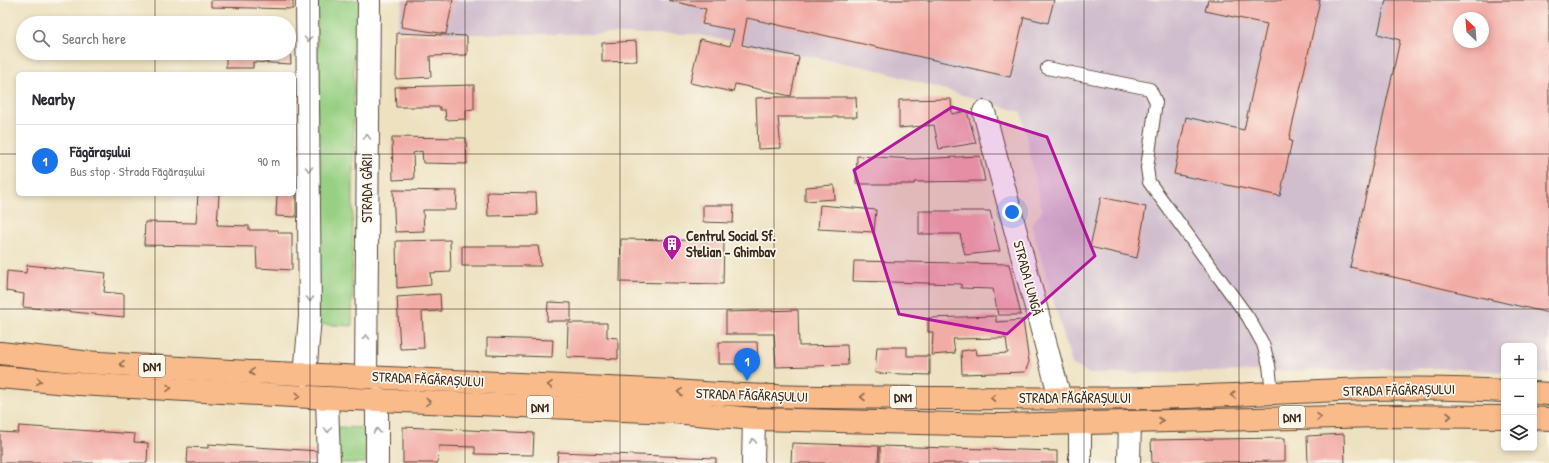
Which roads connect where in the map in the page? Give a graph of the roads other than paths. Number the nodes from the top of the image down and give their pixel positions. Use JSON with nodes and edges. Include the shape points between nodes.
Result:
{"nodes":[{"id":1,"x":308,"y":0,"type":"edge"},
{"id":2,"x":369,"y":0,"type":"edge"},
{"id":3,"x":1047,"y":68,"type":"dead end"},
{"id":4,"x":984,"y":112,"type":"dead end"},
{"id":5,"x":0,"y":354,"type":"edge"},
{"id":6,"x":305,"y":375,"type":"junction"},
{"id":7,"x":366,"y":376,"type":"junction"},
{"id":8,"x":0,"y":377,"type":"edge"},
{"id":9,"x":1501,"y":391,"type":"edge"},
{"id":10,"x":1272,"y":393,"type":"junction"},
{"id":11,"x":327,"y":398,"type":"junction"},
{"id":12,"x":1060,"y":398,"type":"junction"},
{"id":13,"x":376,"y":399,"type":"junction"},
{"id":14,"x":1501,"y":417,"type":"edge"},
{"id":15,"x":1537,"y":418,"type":"edge"},
{"id":16,"x":754,"y":419,"type":"junction"},
{"id":17,"x":1549,"y":419,"type":"edge"},
{"id":18,"x":1130,"y":422,"type":"junction"},
{"id":19,"x":1080,"y":423,"type":"junction"},
{"id":20,"x":329,"y":463,"type":"edge"},
{"id":21,"x":377,"y":463,"type":"edge"},
{"id":22,"x":753,"y":463,"type":"edge"},
{"id":23,"x":1080,"y":463,"type":"edge"},
{"id":24,"x":1129,"y":463,"type":"edge"}],
"edges":[{"from":1,"to":6,"type":"street","one_way":true,"via":[[310,317]]},
{"from":7,"to":2,"type":"street","name":"STRADA GĂRII","one_way":true},
{"from":3,"to":10,"type":"lane","via":[[1150,89],[1156,102],[1147,168],[1149,182],[1248,317],[1262,344],[1269,365]]},
{"from":4,"to":12,"type":"street","name":"STRADA LUNGĂ"},
{"from":6,"to":5,"type":"highway","name":"STRADA FĂGĂRAȘULUI","number":"DN1","one_way":true,"via":[[83,362]]},
{"from":6,"to":7,"type":"highway","name":"STRADA FĂGĂRAȘULUI","number":"DN1"},
{"from":12,"to":7,"type":"highway","name":"STRADA FĂGĂRAȘULUI","number":"DN1","one_way":true,"via":[[747,396]]},
{"from":8,"to":11,"type":"highway","name":"STRADA FĂGĂRAȘULUI","number":"DN1","one_way":true},
{"from":9,"to":10,"type":"highway","name":"STRADA FĂGĂRAȘULUI","number":"DN1","via":[[1383,389]]},
{"from":10,"to":12,"type":"highway","name":"STRADA FĂGĂRAȘULUI","number":"DN1","one_way":true},
{"from":11,"to":13,"type":"highway","name":"STRADA FĂGĂRAȘULUI","number":"DN1"},
{"from":11,"to":20,"type":"street","one_way":true},
{"from":13,"to":16,"type":"highway","name":"STRADA FĂGĂRAȘULUI","number":"DN1","one_way":true,"via":[[673,412]]},
{"from":21,"to":13,"type":"street","one_way":true},
{"from":18,"to":14,"type":"highway","name":"STRADA FĂGĂRAȘULUI","number":"DN1","one_way":true,"via":[[1375,416]]},
{"from":15,"to":17,"type":"highway"},
{"from":16,"to":19,"type":"highway","name":"STRADA FĂGĂRAȘULUI","number":"DN1","via":[[999,425]]},
{"from":22,"to":16,"type":"street","one_way":true},
{"from":18,"to":19,"type":"highway","name":"STRADA FĂGĂRAȘULUI","number":"DN1"},
{"from":18,"to":24,"type":"street"},
{"from":19,"to":23,"type":"street"}]}
